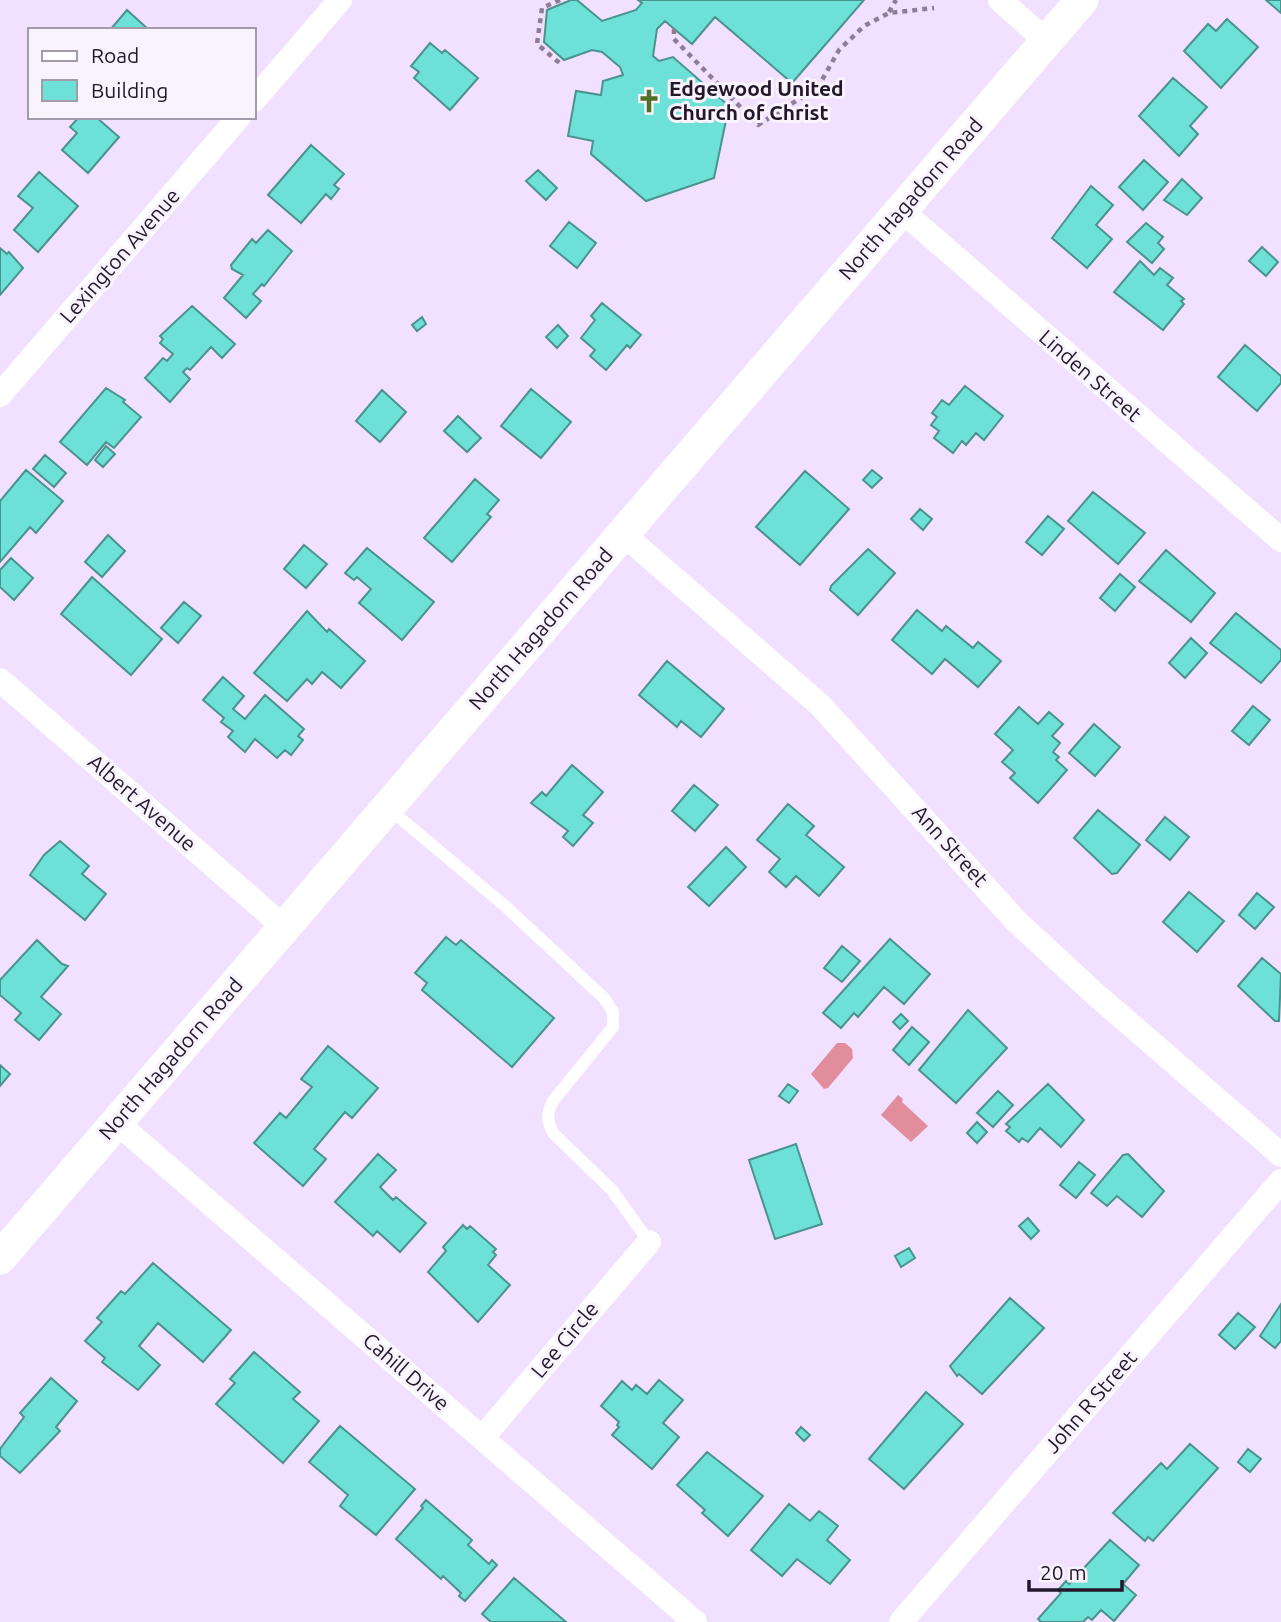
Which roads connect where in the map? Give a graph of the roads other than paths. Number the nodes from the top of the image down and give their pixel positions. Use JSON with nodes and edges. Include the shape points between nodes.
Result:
{"nodes":[{"id":1,"x":340,"y":0,"type":"edge"},
{"id":2,"x":1000,"y":0,"type":"edge"},
{"id":3,"x":1082,"y":0,"type":"edge"},
{"id":4,"x":1046,"y":41,"type":"junction"},
{"id":5,"x":256,"y":98,"type":"edge"},
{"id":6,"x":237,"y":119,"type":"edge"},
{"id":7,"x":901,"y":210,"type":"junction"},
{"id":8,"x":0,"y":395,"type":"edge"},
{"id":9,"x":623,"y":534,"type":"junction"},
{"id":10,"x":1281,"y":540,"type":"edge"},
{"id":11,"x":0,"y":680,"type":"edge"},
{"id":12,"x":387,"y":808,"type":"junction"},
{"id":13,"x":284,"y":927,"type":"junction"},
{"id":14,"x":116,"y":1122,"type":"junction"},
{"id":15,"x":1281,"y":1155,"type":"edge"},
{"id":16,"x":1281,"y":1181,"type":"edge"},
{"id":17,"x":649,"y":1242,"type":"joint"},
{"id":18,"x":0,"y":1258,"type":"edge"},
{"id":19,"x":482,"y":1438,"type":"junction"},
{"id":20,"x":695,"y":1622,"type":"edge"},
{"id":21,"x":901,"y":1622,"type":"edge"}],
"edges":[{"from":1,"to":5,"type":"street"},
{"from":2,"to":4,"type":"street"},
{"from":3,"to":4,"type":"street","name":"North Hagadorn Road"},
{"from":4,"to":7,"type":"street","name":"North Hagadorn Road"},
{"from":6,"to":8,"type":"street","name":"Lexington Avenue"},
{"from":7,"to":9,"type":"street","name":"North Hagadorn Road"},
{"from":7,"to":10,"type":"street","name":"Linden Street"},
{"from":9,"to":12,"type":"street","name":"North Hagadorn Road"},
{"from":9,"to":15,"type":"street","name":"Ann Street","via":[[820,705],[1016,921]]},
{"from":11,"to":13,"type":"street","name":"Albert Avenue"},
{"from":12,"to":13,"type":"street","name":"North Hagadorn Road"},
{"from":12,"to":17,"type":"lane","via":[[505,906],[604,998],[613,1013],[613,1027],[547,1111],[548,1124],[612,1190]]},
{"from":13,"to":14,"type":"street","name":"North Hagadorn Road"},
{"from":14,"to":18,"type":"street","name":"North Hagadorn Road"},
{"from":14,"to":19,"type":"street","name":"Cahill Drive"},
{"from":16,"to":21,"type":"street","name":"John R Street"},
{"from":17,"to":19,"type":"street","name":"Lee Circle"},
{"from":19,"to":20,"type":"street","name":"Cahill Drive"}]}
